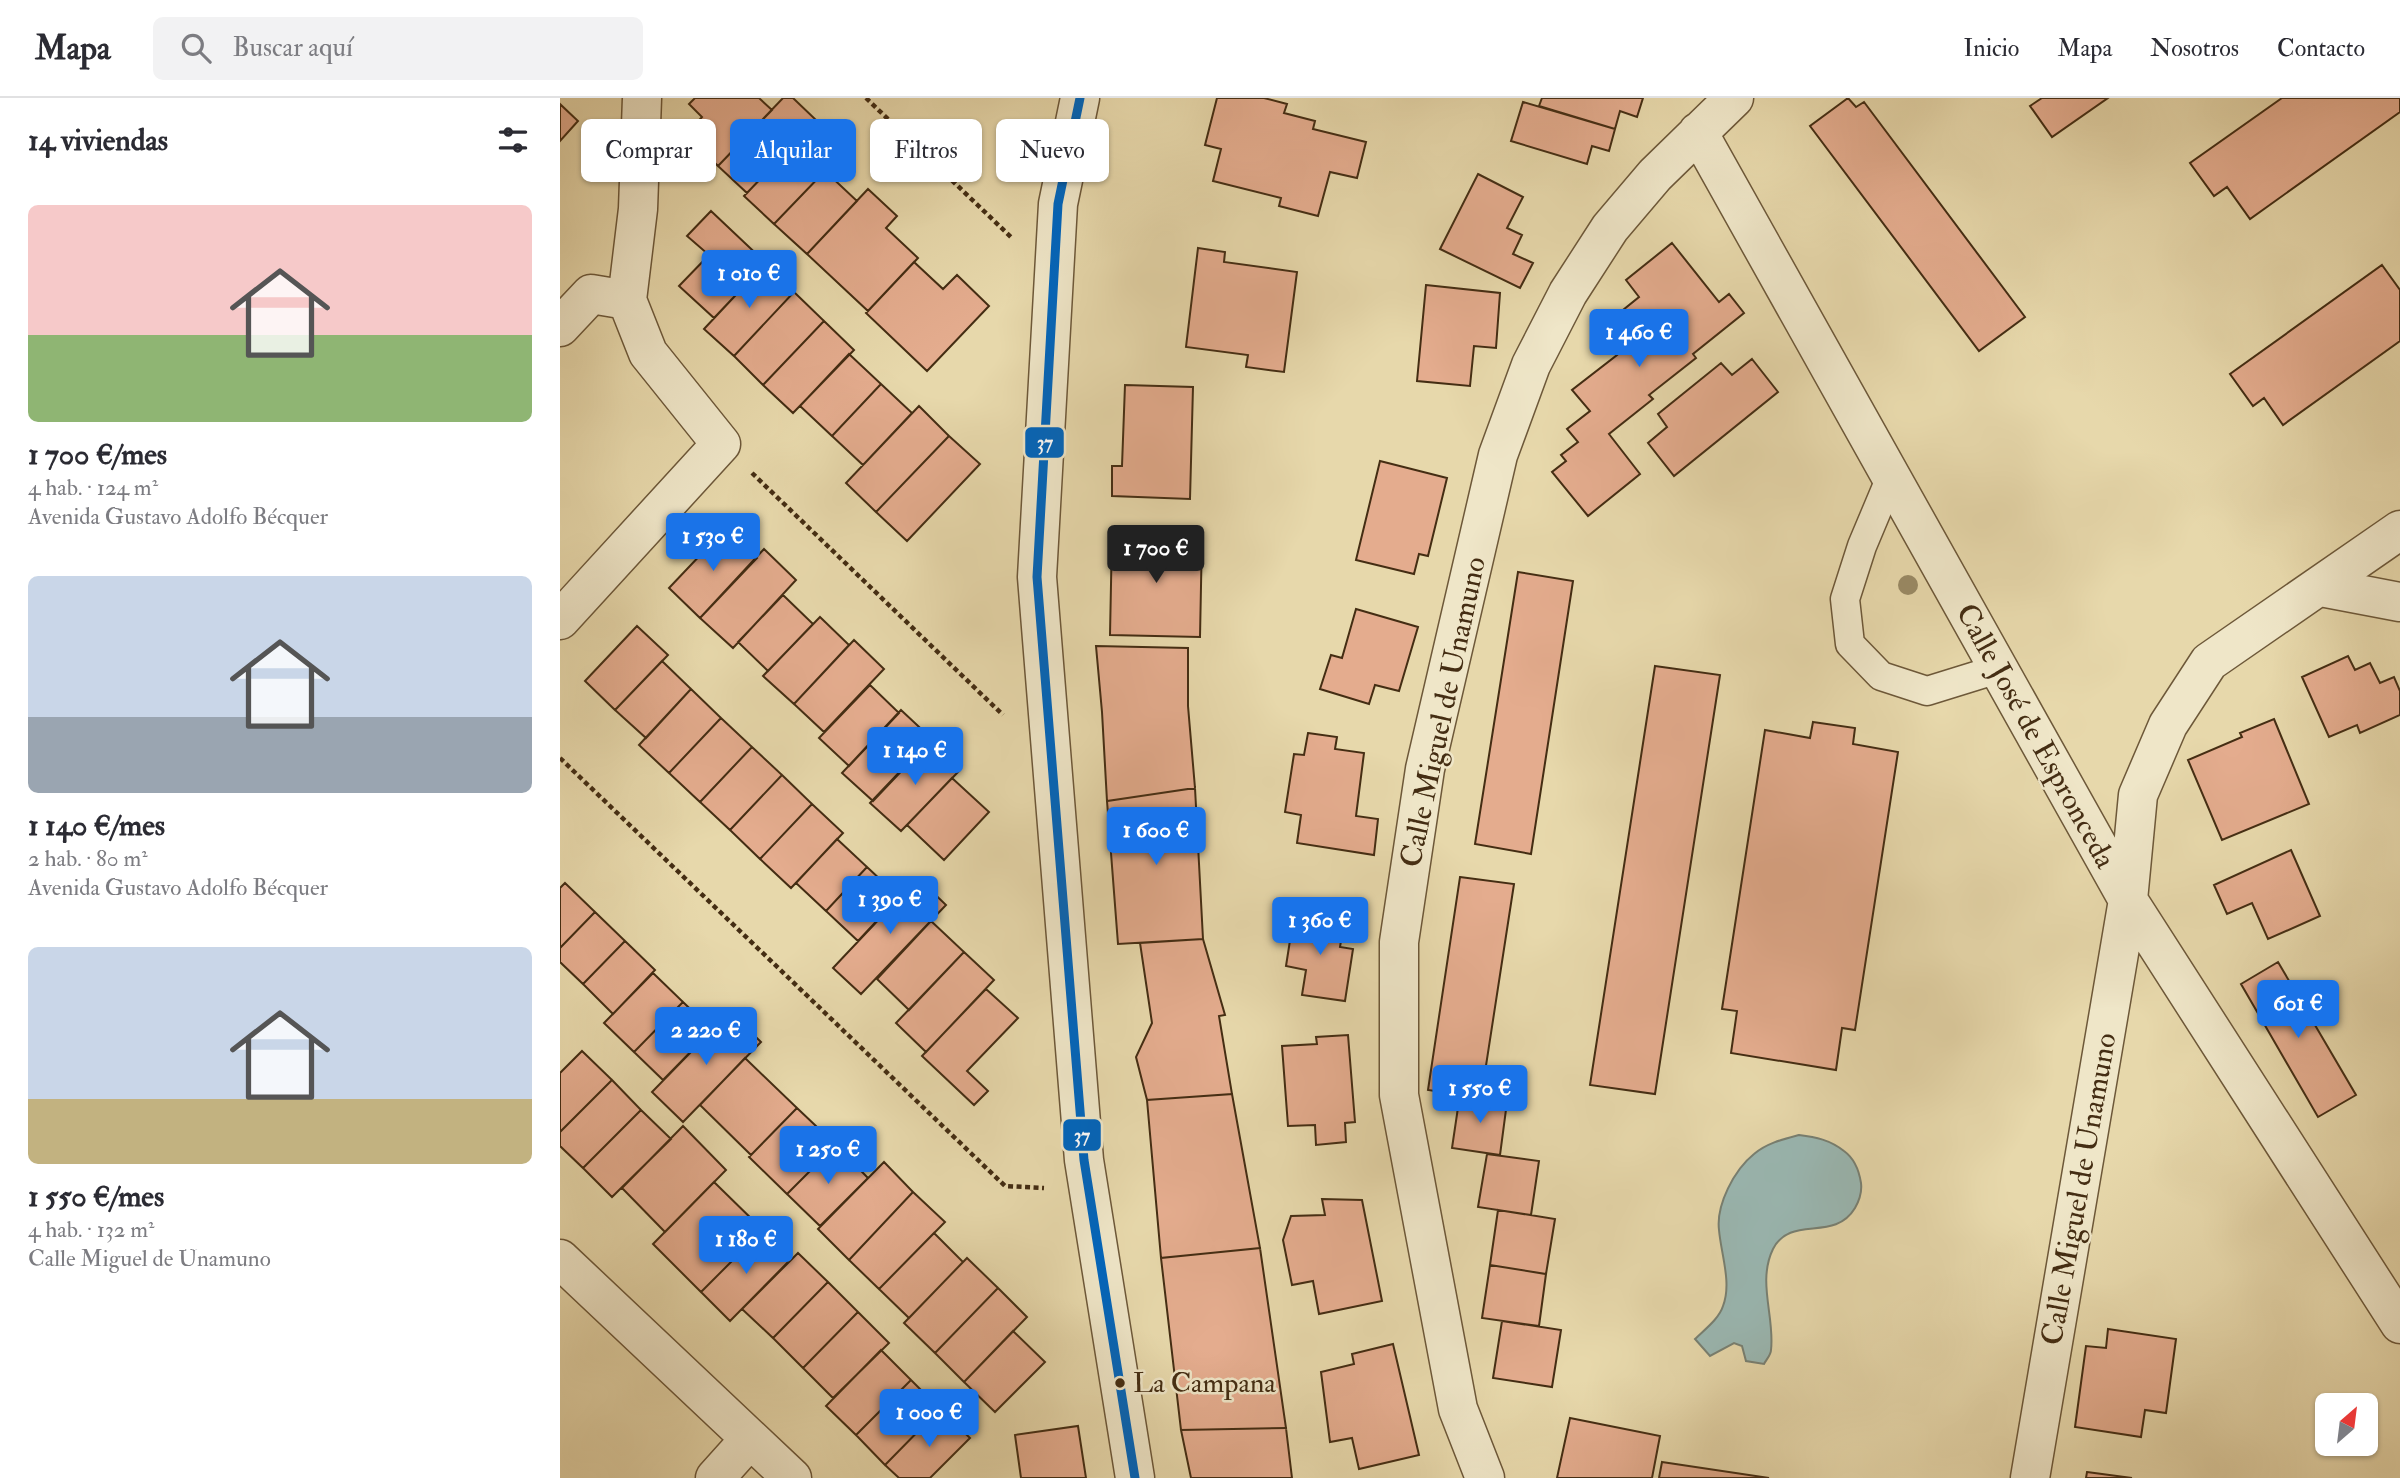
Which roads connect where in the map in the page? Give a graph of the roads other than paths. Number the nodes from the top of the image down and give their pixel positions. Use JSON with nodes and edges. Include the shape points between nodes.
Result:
{"nodes":[{"id":1,"x":642,"y":98,"type":"edge"},
{"id":2,"x":1080,"y":98,"type":"edge"},
{"id":3,"x":1734,"y":98,"type":"edge"},
{"id":4,"x":1699,"y":132,"type":"junction"},
{"id":5,"x":627,"y":300,"type":"junction"},
{"id":6,"x":560,"y":327,"type":"edge"},
{"id":7,"x":1891,"y":477,"type":"junction"},
{"id":8,"x":2400,"y":530,"type":"edge"},
{"id":9,"x":2321,"y":587,"type":"junction"},
{"id":10,"x":2400,"y":602,"type":"edge"},
{"id":11,"x":560,"y":620,"type":"edge"},
{"id":12,"x":1998,"y":669,"type":"junction"},
{"id":13,"x":2128,"y":901,"type":"junction"},
{"id":14,"x":560,"y":1259,"type":"edge"},
{"id":15,"x":2400,"y":1324,"type":"edge"},
{"id":16,"x":750,"y":1438,"type":"junction"},
{"id":17,"x":715,"y":1478,"type":"edge"},
{"id":18,"x":792,"y":1478,"type":"edge"},
{"id":19,"x":1135,"y":1478,"type":"edge"},
{"id":20,"x":1485,"y":1478,"type":"edge"},
{"id":21,"x":2030,"y":1478,"type":"edge"}],
"edges":[{"from":1,"to":5,"type":"street","via":[[638,209]]},
{"from":2,"to":19,"type":"street","via":[[1058,204],[1037,577],[1083,1146]]},
{"from":3,"to":4,"type":"street","name":"Calle Miguel de Unamuno"},
{"from":4,"to":7,"type":"street","name":"Calle José de Espronceda"},
{"from":4,"to":20,"type":"street","name":"Calle Miguel de Unamuno","via":[[1610,228],[1568,293],[1531,365],[1498,455],[1425,769],[1399,942],[1399,1095],[1458,1409]]},
{"from":5,"to":6,"type":"street","via":[[591,294]]},
{"from":5,"to":11,"type":"street","via":[[648,353],[721,444]]},
{"from":7,"to":12,"type":"street","name":"Calle José de Espronceda"},
{"from":7,"to":12,"type":"lane","via":[[1845,599],[1850,644],[1881,677],[1927,691]]},
{"from":8,"to":9,"type":"street","name":"Calle Miguel de Unamuno"},
{"from":9,"to":10,"type":"street"},
{"from":9,"to":13,"type":"street","name":"Calle Miguel de Unamuno","via":[[2209,662],[2168,725],[2138,795]]},
{"from":12,"to":13,"type":"street","name":"Calle José de Espronceda"},
{"from":13,"to":15,"type":"street","name":"Calle José de Espronceda"},
{"from":13,"to":21,"type":"street","name":"Calle Miguel de Unamuno"},
{"from":14,"to":16,"type":"street"},
{"from":16,"to":17,"type":"street"},
{"from":16,"to":18,"type":"street"}]}
